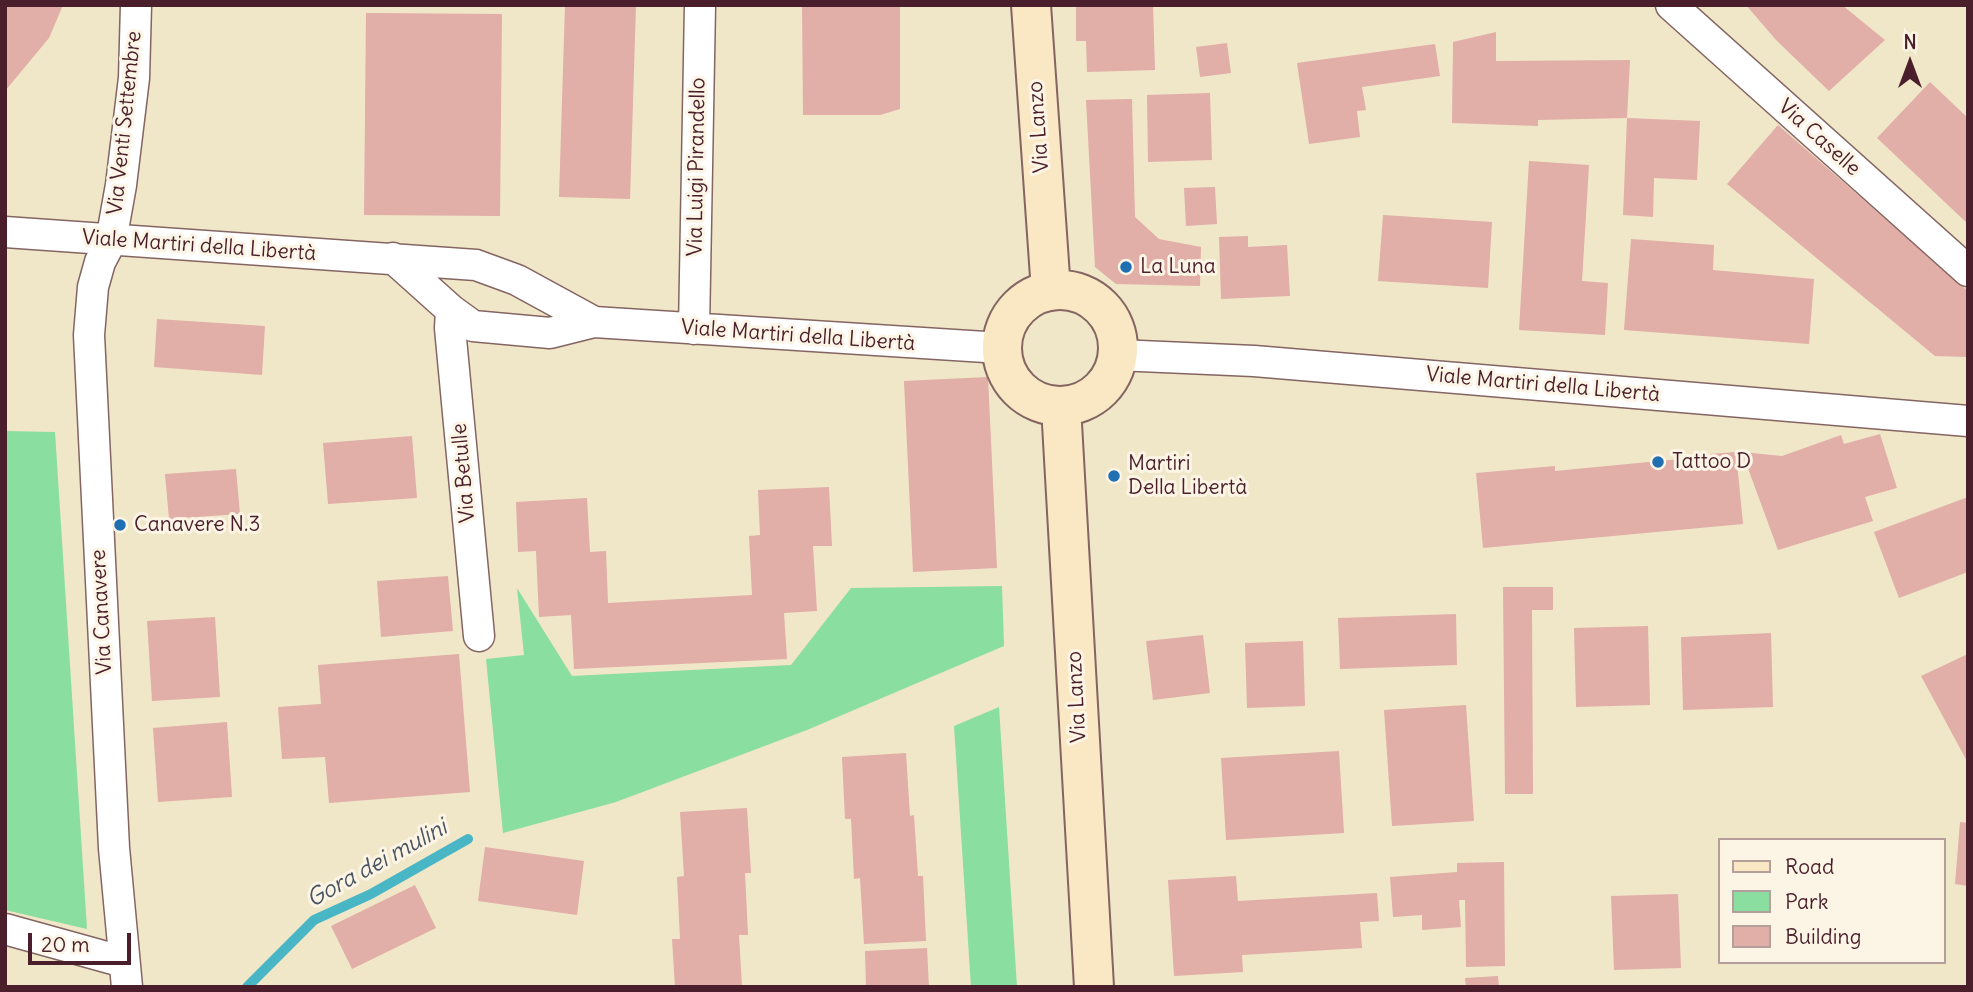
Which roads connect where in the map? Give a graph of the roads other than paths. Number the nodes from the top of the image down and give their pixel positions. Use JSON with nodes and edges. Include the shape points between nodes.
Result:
{"nodes":[{"id":1,"x":136,"y":5,"type":"edge"},
{"id":2,"x":699,"y":5,"type":"edge"},
{"id":3,"x":1031,"y":5,"type":"edge"},
{"id":4,"x":1671,"y":5,"type":"edge"},
{"id":5,"x":5,"y":232,"type":"edge"},
{"id":6,"x":111,"y":241,"type":"junction"},
{"id":7,"x":393,"y":258,"type":"junction"},
{"id":8,"x":1968,"y":271,"type":"edge"},
{"id":9,"x":1051,"y":290,"type":"junction"},
{"id":10,"x":451,"y":310,"type":"junction"},
{"id":11,"x":594,"y":322,"type":"junction"},
{"id":12,"x":694,"y":329,"type":"junction"},
{"id":13,"x":1001,"y":348,"type":"junction"},
{"id":14,"x":1117,"y":355,"type":"junction"},
{"id":15,"x":1061,"y":406,"type":"junction"},
{"id":16,"x":1968,"y":421,"type":"edge"},
{"id":17,"x":479,"y":636,"type":"dead end"},
{"id":18,"x":5,"y":929,"type":"edge"},
{"id":19,"x":126,"y":974,"type":"edge"},
{"id":20,"x":1094,"y":987,"type":"edge"}],
"edges":[{"from":1,"to":6,"type":"street","name":"Via Venti Settembre","via":[[134,78]]},
{"from":2,"to":12,"type":"street","name":"Via Luigi Pirandello"},
{"from":3,"to":9,"type":"street","name":"Via Lanzo"},
{"from":4,"to":8,"type":"street","name":"Via Caselle"},
{"from":5,"to":6,"type":"street","name":"Viale Martiri della Libertà"},
{"from":6,"to":7,"type":"street","name":"Viale Martiri della Libertà"},
{"from":6,"to":19,"type":"street","name":"Via Canavere","via":[[93,287],[89,335],[114,848]]},
{"from":7,"to":10,"type":"street","name":"Viale Martiri della Libertà"},
{"from":7,"to":11,"type":"street","name":"Viale Martiri della Libertà","via":[[476,265],[517,280]]},
{"from":9,"to":13,"type":"street","via":[[1022,304],[1011,317]]},
{"from":9,"to":14,"type":"street","via":[[1069,290],[1100,306],[1117,337]]},
{"from":10,"to":11,"type":"street","name":"Viale Martiri della Libertà","via":[[473,326],[550,333]]},
{"from":10,"to":17,"type":"street","name":"Via Betulle"},
{"from":11,"to":12,"type":"street","name":"Viale Martiri della Libertà"},
{"from":12,"to":13,"type":"street","name":"Viale Martiri della Libertà"},
{"from":13,"to":15,"type":"street","via":[[1006,370],[1019,389],[1038,402]]},
{"from":14,"to":15,"type":"street","via":[[1112,374],[1099,391],[1082,402]]},
{"from":14,"to":16,"type":"street","name":"Viale Martiri della Libertà","via":[[1254,360]]},
{"from":15,"to":20,"type":"street","name":"Via Lanzo"},
{"from":18,"to":19,"type":"street"}]}
